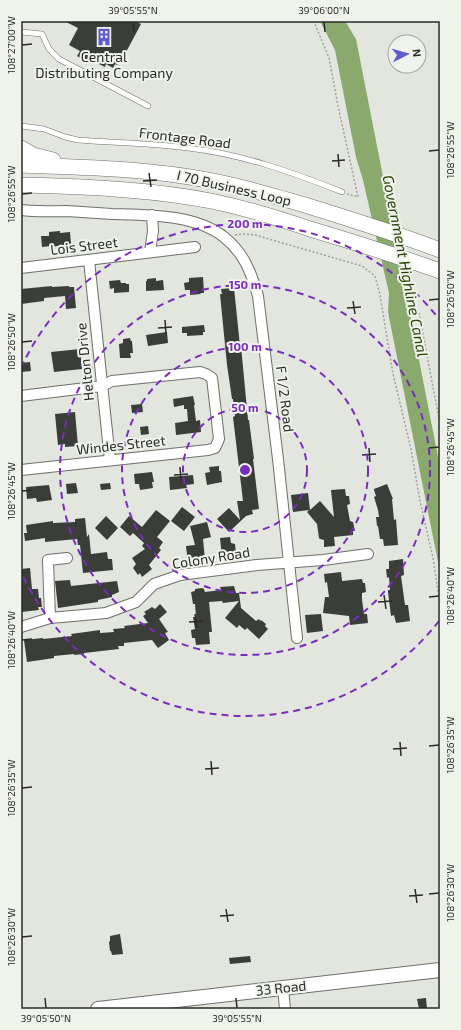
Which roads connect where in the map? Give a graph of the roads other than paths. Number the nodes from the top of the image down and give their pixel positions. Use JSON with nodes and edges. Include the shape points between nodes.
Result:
{"nodes":[{"id":1,"x":21,"y":32,"type":"edge"},
{"id":2,"x":148,"y":106,"type":"dead end"},
{"id":3,"x":21,"y":126,"type":"edge"},
{"id":4,"x":21,"y":148,"type":"edge"},
{"id":5,"x":21,"y":164,"type":"edge"},
{"id":6,"x":75,"y":167,"type":"junction"},
{"id":7,"x":21,"y":185,"type":"edge"},
{"id":8,"x":342,"y":192,"type":"road end"},
{"id":9,"x":21,"y":210,"type":"edge"},
{"id":10,"x":152,"y":215,"type":"junction"},
{"id":11,"x":195,"y":247,"type":"dead end"},
{"id":12,"x":440,"y":250,"type":"edge"},
{"id":13,"x":150,"y":252,"type":"junction"},
{"id":14,"x":89,"y":260,"type":"junction"},
{"id":15,"x":21,"y":268,"type":"edge"},
{"id":16,"x":440,"y":271,"type":"edge"},
{"id":17,"x":102,"y":386,"type":"junction"},
{"id":18,"x":21,"y":396,"type":"edge"},
{"id":19,"x":110,"y":460,"type":"junction"},
{"id":20,"x":21,"y":470,"type":"edge"},
{"id":21,"x":368,"y":554,"type":"dead end"},
{"id":22,"x":67,"y":558,"type":"dead end"},
{"id":23,"x":289,"y":562,"type":"junction"},
{"id":24,"x":50,"y":618,"type":"junction"},
{"id":25,"x":21,"y":627,"type":"edge"},
{"id":26,"x":297,"y":638,"type":"dead end"},
{"id":27,"x":440,"y":970,"type":"edge"},
{"id":28,"x":283,"y":988,"type":"junction"},
{"id":29,"x":98,"y":1009,"type":"edge"},
{"id":30,"x":285,"y":1009,"type":"edge"}],
"edges":[{"from":1,"to":2,"type":"lane","via":[[42,34],[49,49],[59,58]]},
{"from":3,"to":8,"type":"lane","name":"Frontage Road","via":[[44,129],[78,140],[169,146],[223,154],[274,167]]},
{"from":4,"to":6,"type":"main road","via":[[33,155]]},
{"from":5,"to":6,"type":"main road","name":"I 70 Business Loop"},
{"from":6,"to":12,"type":"main road","name":"I 70 Business Loop","via":[[151,171],[230,184],[371,225]]},
{"from":7,"to":16,"type":"main road","name":"I 70 Business Loop","via":[[145,191],[211,201],[269,216]]},
{"from":9,"to":10,"type":"street","name":"F 1/2 Road"},
{"from":10,"to":13,"type":"street"},
{"from":10,"to":23,"type":"street","name":"F 1/2 Road","via":[[197,223],[223,236],[247,263],[253,277],[258,296]]},
{"from":11,"to":13,"type":"street","name":"Lois Street"},
{"from":13,"to":14,"type":"street","name":"Lois Street"},
{"from":14,"to":15,"type":"street","name":"Lois Street"},
{"from":14,"to":17,"type":"street","name":"Helton Drive"},
{"from":17,"to":18,"type":"street"},
{"from":17,"to":19,"type":"street","name":"Helton Drive"},
{"from":17,"to":19,"type":"street","name":"Windes Street","via":[[112,381],[200,372],[206,374],[212,378],[219,439],[215,448],[208,450]]},
{"from":19,"to":20,"type":"street","name":"Windes Street"},
{"from":21,"to":23,"type":"street","name":"Colony Road"},
{"from":22,"to":24,"type":"street","via":[[48,560]]},
{"from":23,"to":24,"type":"street","name":"Colony Road","via":[[180,575],[154,584],[136,602],[106,614]]},
{"from":23,"to":26,"type":"street","name":"F 1/2 Road"},
{"from":24,"to":25,"type":"street","name":"Colony Road"},
{"from":27,"to":28,"type":"street","name":"33 Road"},
{"from":28,"to":29,"type":"street","name":"33 Road"},
{"from":28,"to":30,"type":"street"}]}
